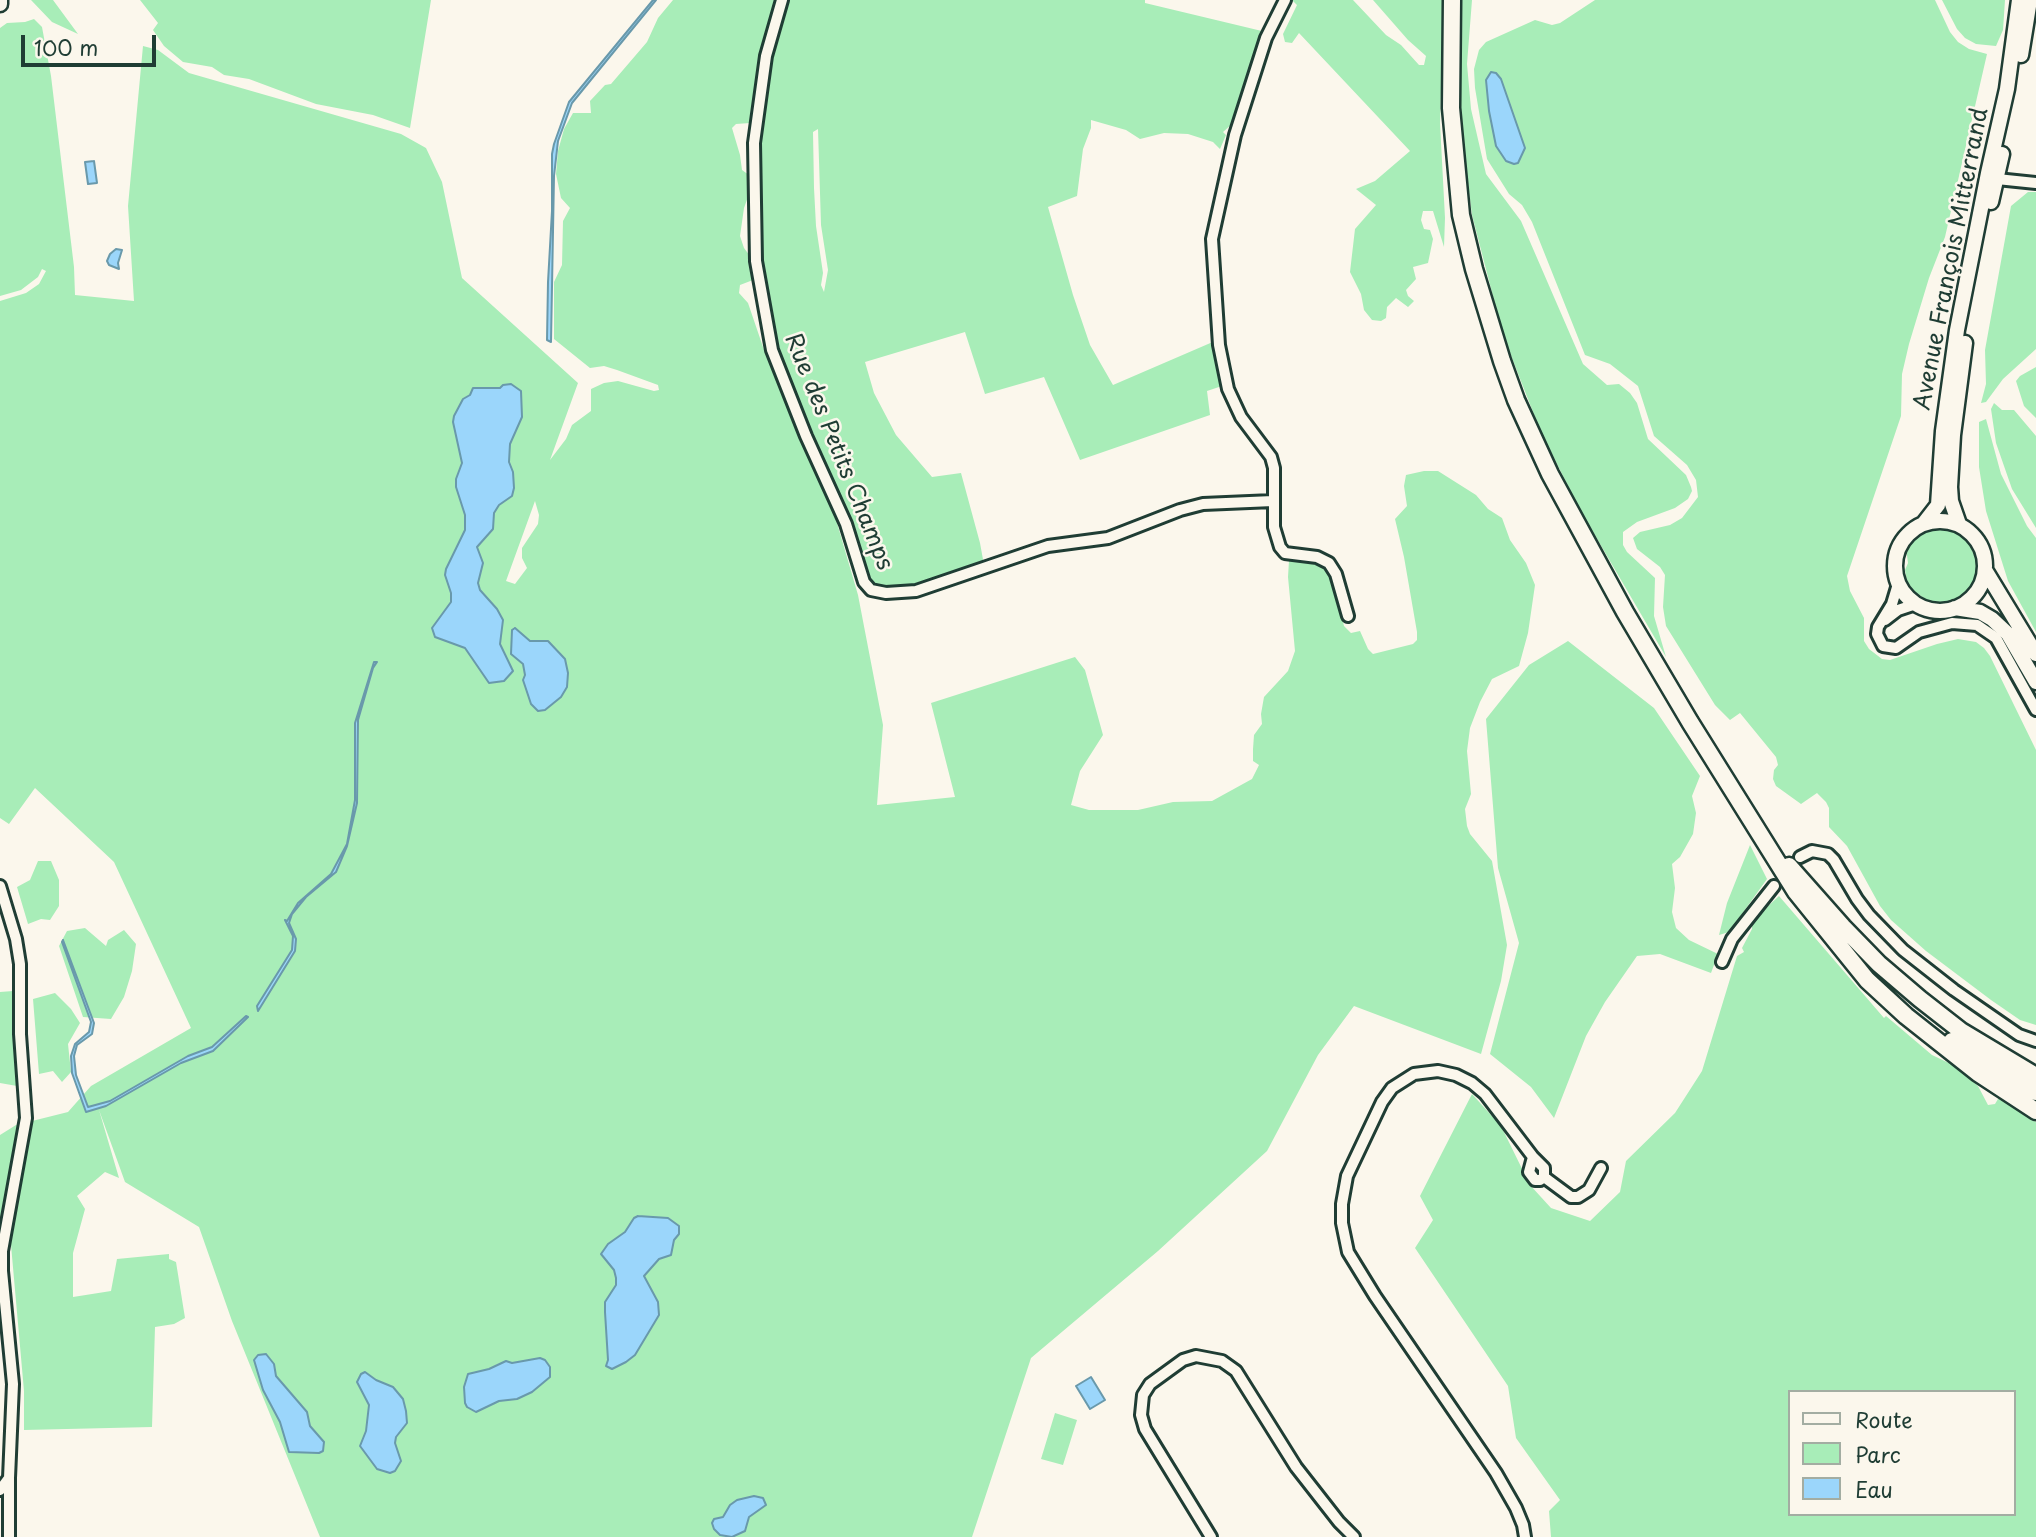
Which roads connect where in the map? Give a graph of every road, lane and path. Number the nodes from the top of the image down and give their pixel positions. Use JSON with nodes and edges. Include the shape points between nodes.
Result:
{"nodes":[{"id":1,"x":782,"y":0,"type":"edge"},
{"id":2,"x":1285,"y":0,"type":"edge"},
{"id":3,"x":1452,"y":0,"type":"edge"},
{"id":4,"x":2019,"y":0,"type":"edge"},
{"id":5,"x":2030,"y":0,"type":"edge"},
{"id":6,"x":1997,"y":179,"type":"junction"},
{"id":7,"x":2036,"y":183,"type":"edge"},
{"id":8,"x":1273,"y":501,"type":"junction"},
{"id":9,"x":1924,"y":523,"type":"junction"},
{"id":10,"x":1959,"y":524,"type":"junction"},
{"id":11,"x":1985,"y":570,"type":"junction"},
{"id":12,"x":1898,"y":584,"type":"junction"},
{"id":13,"x":1916,"y":604,"type":"junction"},
{"id":14,"x":1955,"y":608,"type":"junction"},
{"id":15,"x":1348,"y":616,"type":"dead end"},
{"id":16,"x":1883,"y":621,"type":"junction"},
{"id":17,"x":2036,"y":654,"type":"edge"},
{"id":18,"x":2036,"y":682,"type":"edge"},
{"id":19,"x":2036,"y":710,"type":"edge"},
{"id":20,"x":1755,"y":826,"type":"junction"},
{"id":21,"x":1800,"y":857,"type":"dead end"},
{"id":22,"x":0,"y":886,"type":"edge"},
{"id":23,"x":1774,"y":886,"type":"dead end"},
{"id":24,"x":1835,"y":938,"type":"junction"},
{"id":25,"x":1722,"y":962,"type":"dead end"},
{"id":26,"x":2036,"y":1041,"type":"edge"},
{"id":27,"x":2036,"y":1076,"type":"edge"},
{"id":28,"x":2036,"y":1092,"type":"edge"},
{"id":29,"x":2036,"y":1111,"type":"edge"},
{"id":30,"x":1601,"y":1168,"type":"dead end"},
{"id":31,"x":9,"y":1478,"type":"junction"},
{"id":32,"x":0,"y":1490,"type":"edge"},
{"id":33,"x":9,"y":1537,"type":"edge"},
{"id":34,"x":1211,"y":1537,"type":"edge"},
{"id":35,"x":1354,"y":1537,"type":"edge"},
{"id":36,"x":1525,"y":1537,"type":"edge"}],
"edges":[{"from":1,"to":8,"type":"street","name":"Rue des Petits Champs","via":[[766,56],[754,143],[756,261],[772,350],[871,590],[916,591],[1048,546],[1108,538],[1203,504]]},
{"from":2,"to":8,"type":"street","via":[[1266,37],[1235,135],[1212,239],[1219,345],[1228,389],[1241,417],[1271,457]]},
{"from":3,"to":20,"type":"highway","via":[[1451,108],[1461,215],[1506,374],[1550,474],[1606,577]]},
{"from":4,"to":9,"type":"main road","name":"Avenue François Mitterrand","via":[[2007,89],[1957,330],[1938,505]]},
{"from":5,"to":6,"type":"main road","name":"Avenue François Mitterrand"},
{"from":6,"to":7,"type":"street"},
{"from":6,"to":10,"type":"main road","name":"Avenue François Mitterrand","via":[[1967,322],[1953,435],[1951,501]]},
{"from":8,"to":15,"type":"street","via":[[1280,547],[1285,554],[1329,563]]},
{"from":9,"to":10,"type":"main road","via":[[1942,520]]},
{"from":9,"to":12,"type":"main road","via":[[1898,546],[1894,563]]},
{"from":10,"to":11,"type":"main road","via":[[1983,550]]},
{"from":11,"to":14,"type":"main road","via":[[1970,599]]},
{"from":11,"to":17,"type":"main road"},
{"from":12,"to":13,"type":"main road"},
{"from":12,"to":16,"type":"street"},
{"from":13,"to":14,"type":"main road","via":[[1938,611]]},
{"from":13,"to":16,"type":"street"},
{"from":14,"to":18,"type":"main road","via":[[1992,619],[2008,634]]},
{"from":16,"to":19,"type":"street","via":[[1877,634],[1889,649],[1919,632],[1952,623],[1988,630],[2003,648]]},
{"from":20,"to":24,"type":"highway","via":[[1796,892]]},
{"from":20,"to":27,"type":"highway","via":[[1880,964],[1961,1031]]},
{"from":21,"to":26,"type":"street","via":[[1812,851],[1828,853],[1869,915],[1903,950],[2019,1035]]},
{"from":22,"to":31,"type":"street","via":[[20,964],[26,1118],[2,1251],[13,1384]]},
{"from":23,"to":25,"type":"street","via":[[1732,939]]},
{"from":24,"to":28,"type":"highway","via":[[1910,1009]]},
{"from":24,"to":29,"type":"highway","via":[[1867,980],[1906,1016],[1978,1073]]},
{"from":30,"to":36,"type":"street","via":[[1589,1190],[1578,1197],[1571,1197],[1544,1177],[1535,1180],[1531,1177],[1532,1157],[1485,1094],[1455,1075],[1430,1072],[1406,1078],[1382,1102],[1349,1170],[1343,1196],[1348,1252],[1496,1473],[1516,1508]]},
{"from":31,"to":32,"type":"street"},
{"from":31,"to":33,"type":"street"},
{"from":34,"to":35,"type":"street","via":[[1141,1415],[1143,1395],[1150,1384],[1196,1356],[1222,1361],[1236,1371],[1296,1467]]}]}
